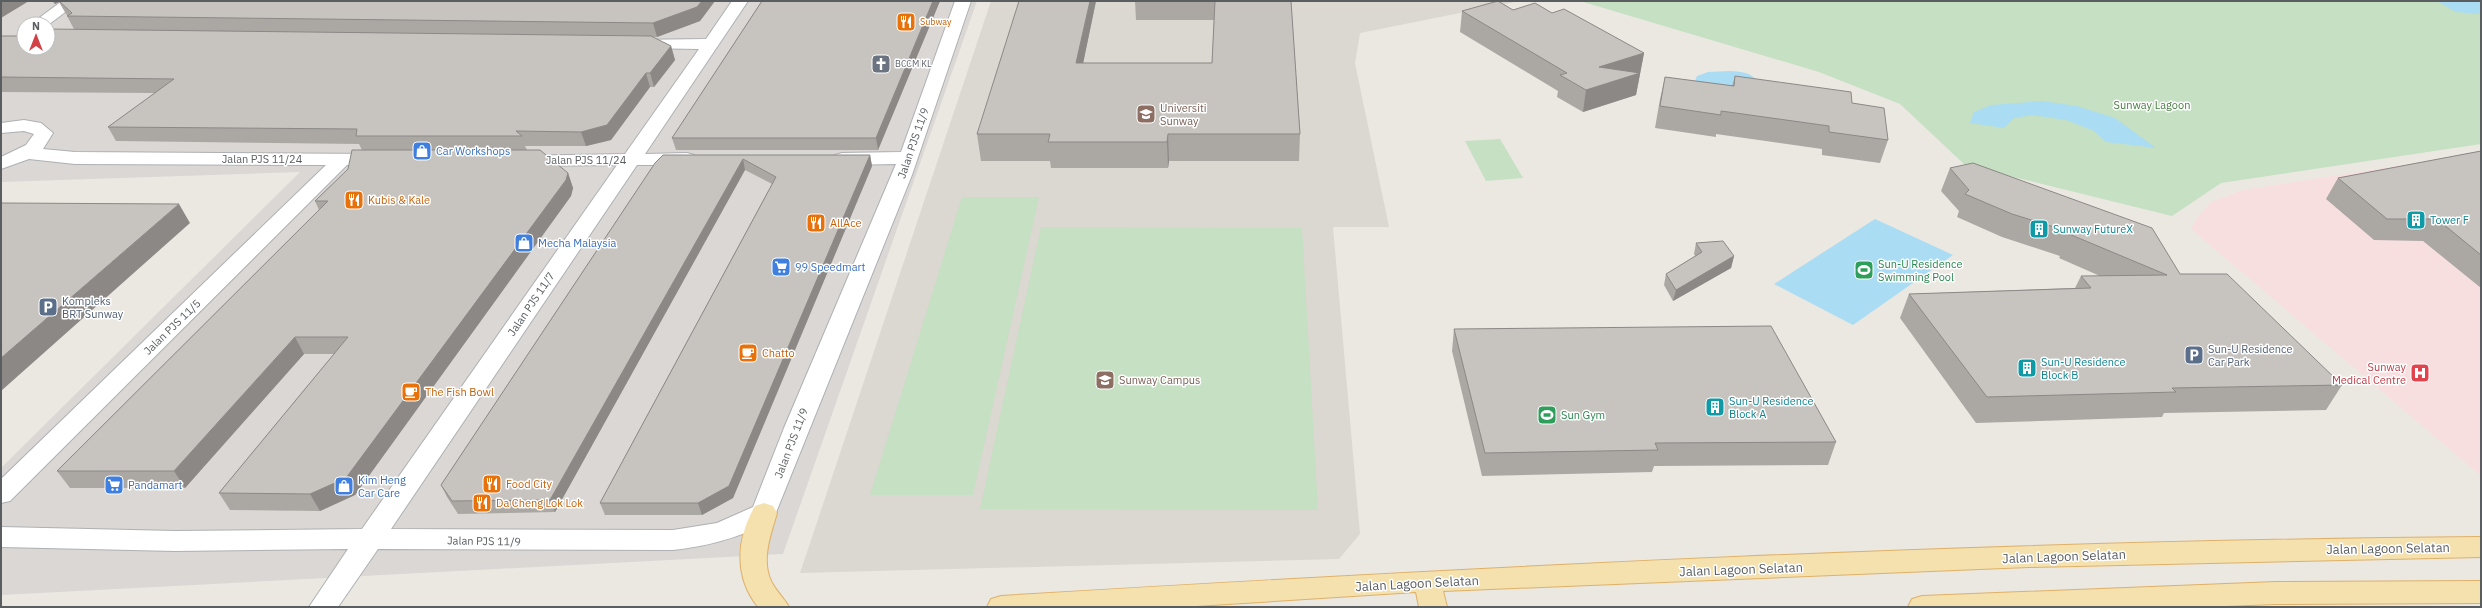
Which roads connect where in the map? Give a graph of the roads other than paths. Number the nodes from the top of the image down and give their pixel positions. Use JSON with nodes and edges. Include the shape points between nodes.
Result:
{"nodes":[{"id":1,"x":72,"y":1,"type":"edge"},
{"id":2,"x":740,"y":1,"type":"edge"},
{"id":3,"x":963,"y":1,"type":"edge"},
{"id":4,"x":50,"y":16,"type":"edge"},
{"id":5,"x":624,"y":43,"type":"edge"},
{"id":6,"x":710,"y":44,"type":"junction"},
{"id":7,"x":1,"y":128,"type":"edge"},
{"id":8,"x":25,"y":153,"type":"junction"},
{"id":9,"x":908,"y":158,"type":"junction"},
{"id":10,"x":344,"y":159,"type":"junction"},
{"id":11,"x":706,"y":159,"type":"edge"},
{"id":12,"x":822,"y":159,"type":"edge"},
{"id":13,"x":394,"y":160,"type":"edge"},
{"id":14,"x":507,"y":160,"type":"edge"},
{"id":15,"x":629,"y":160,"type":"junction"},
{"id":16,"x":1,"y":162,"type":"edge"},
{"id":17,"x":1,"y":494,"type":"edge"},
{"id":18,"x":764,"y":513,"type":"junction"},
{"id":19,"x":1,"y":537,"type":"edge"},
{"id":20,"x":370,"y":539,"type":"junction"},
{"id":21,"x":2481,"y":547,"type":"edge"},
{"id":22,"x":2481,"y":592,"type":"edge"},
{"id":23,"x":1430,"y":594,"type":"edge"},
{"id":24,"x":323,"y":607,"type":"edge"},
{"id":25,"x":775,"y":607,"type":"edge"},
{"id":26,"x":1001,"y":607,"type":"edge"},
{"id":27,"x":1922,"y":607,"type":"edge"}],
"edges":[{"from":1,"to":4,"type":"street"},
{"from":2,"to":6,"type":"street","name":"Jalan PJS 11/7"},
{"from":3,"to":9,"type":"street","name":"Jalan PJS 11/9"},
{"from":5,"to":6,"type":"street"},
{"from":6,"to":15,"type":"street","name":"Jalan PJS 11/7"},
{"from":7,"to":8,"type":"street","via":[[40,128],[44,133],[40,143]]},
{"from":8,"to":10,"type":"street","name":"Jalan PJS 11/24","via":[[76,158]]},
{"from":8,"to":16,"type":"street"},
{"from":9,"to":12,"type":"street"},
{"from":9,"to":18,"type":"street","name":"Jalan PJS 11/9","via":[[799,421]]},
{"from":10,"to":13,"type":"street","name":"Jalan PJS 11/24"},
{"from":10,"to":17,"type":"street","name":"Jalan PJS 11/5"},
{"from":11,"to":15,"type":"street","name":"Jalan PJS 11/24"},
{"from":14,"to":15,"type":"street","name":"Jalan PJS 11/24"},
{"from":15,"to":20,"type":"street","name":"Jalan PJS 11/7"},
{"from":18,"to":20,"type":"street","name":"Jalan PJS 11/9","via":[[739,528],[675,541]]},
{"from":18,"to":25,"type":"main road","via":[[752,554],[755,579]]},
{"from":19,"to":20,"type":"street","via":[[175,541]]},
{"from":20,"to":24,"type":"street","name":"Jalan PJS 11/7"},
{"from":21,"to":23,"type":"main road","name":"Jalan Lagoon Selatan","via":[[2029,557]]},
{"from":22,"to":27,"type":"main road","via":[[2276,593]]},
{"from":23,"to":26,"type":"main road","name":"Jalan Lagoon Selatan"}]}
